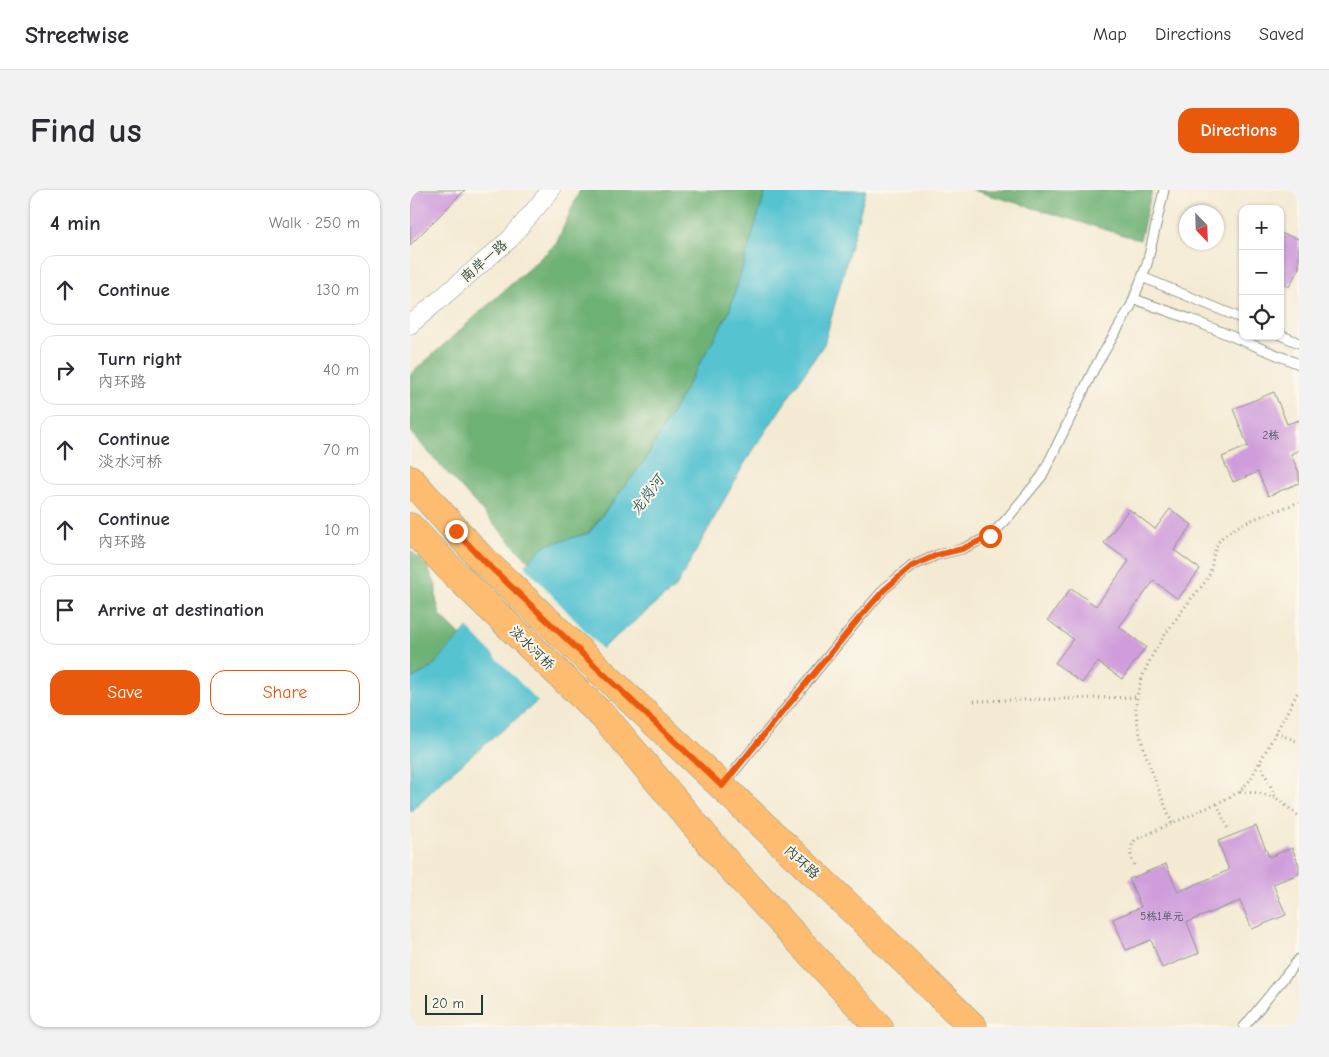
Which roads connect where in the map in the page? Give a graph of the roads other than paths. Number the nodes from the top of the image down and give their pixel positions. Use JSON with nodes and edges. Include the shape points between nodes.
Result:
{"nodes":[{"id":1,"x":551,"y":190,"type":"edge"},
{"id":2,"x":1164,"y":190,"type":"edge"},
{"id":3,"x":1142,"y":277,"type":"junction"},
{"id":4,"x":1134,"y":299,"type":"junction"},
{"id":5,"x":1239,"y":317,"type":"edge"},
{"id":6,"x":410,"y":325,"type":"edge"},
{"id":7,"x":1284,"y":337,"type":"edge"},
{"id":8,"x":1299,"y":343,"type":"edge"},
{"id":9,"x":1299,"y":364,"type":"edge"},
{"id":10,"x":410,"y":479,"type":"edge"},
{"id":11,"x":410,"y":527,"type":"edge"},
{"id":12,"x":722,"y":786,"type":"junction"},
{"id":13,"x":1299,"y":959,"type":"edge"},
{"id":14,"x":879,"y":1027,"type":"edge"},
{"id":15,"x":973,"y":1027,"type":"edge"},
{"id":16,"x":1244,"y":1027,"type":"edge"}],
"edges":[{"from":1,"to":6,"type":"street","name":"南岸一路","via":[[510,239]]},
{"from":2,"to":3,"type":"lane"},
{"from":3,"to":4,"type":"lane"},
{"from":3,"to":5,"type":"lane"},
{"from":4,"to":9,"type":"lane"},
{"from":4,"to":12,"type":"lane","via":[[1094,369],[1042,476],[1005,521],[990,536],[912,566],[884,590]]},
{"from":7,"to":8,"type":"lane"},
{"from":10,"to":12,"type":"main road","name":"内环路","via":[[480,557]]},
{"from":11,"to":14,"type":"main road","name":"淡水河桥","via":[[607,720],[727,863]]},
{"from":12,"to":15,"type":"main road","name":"内环路"},
{"from":13,"to":16,"type":"lane"}]}
